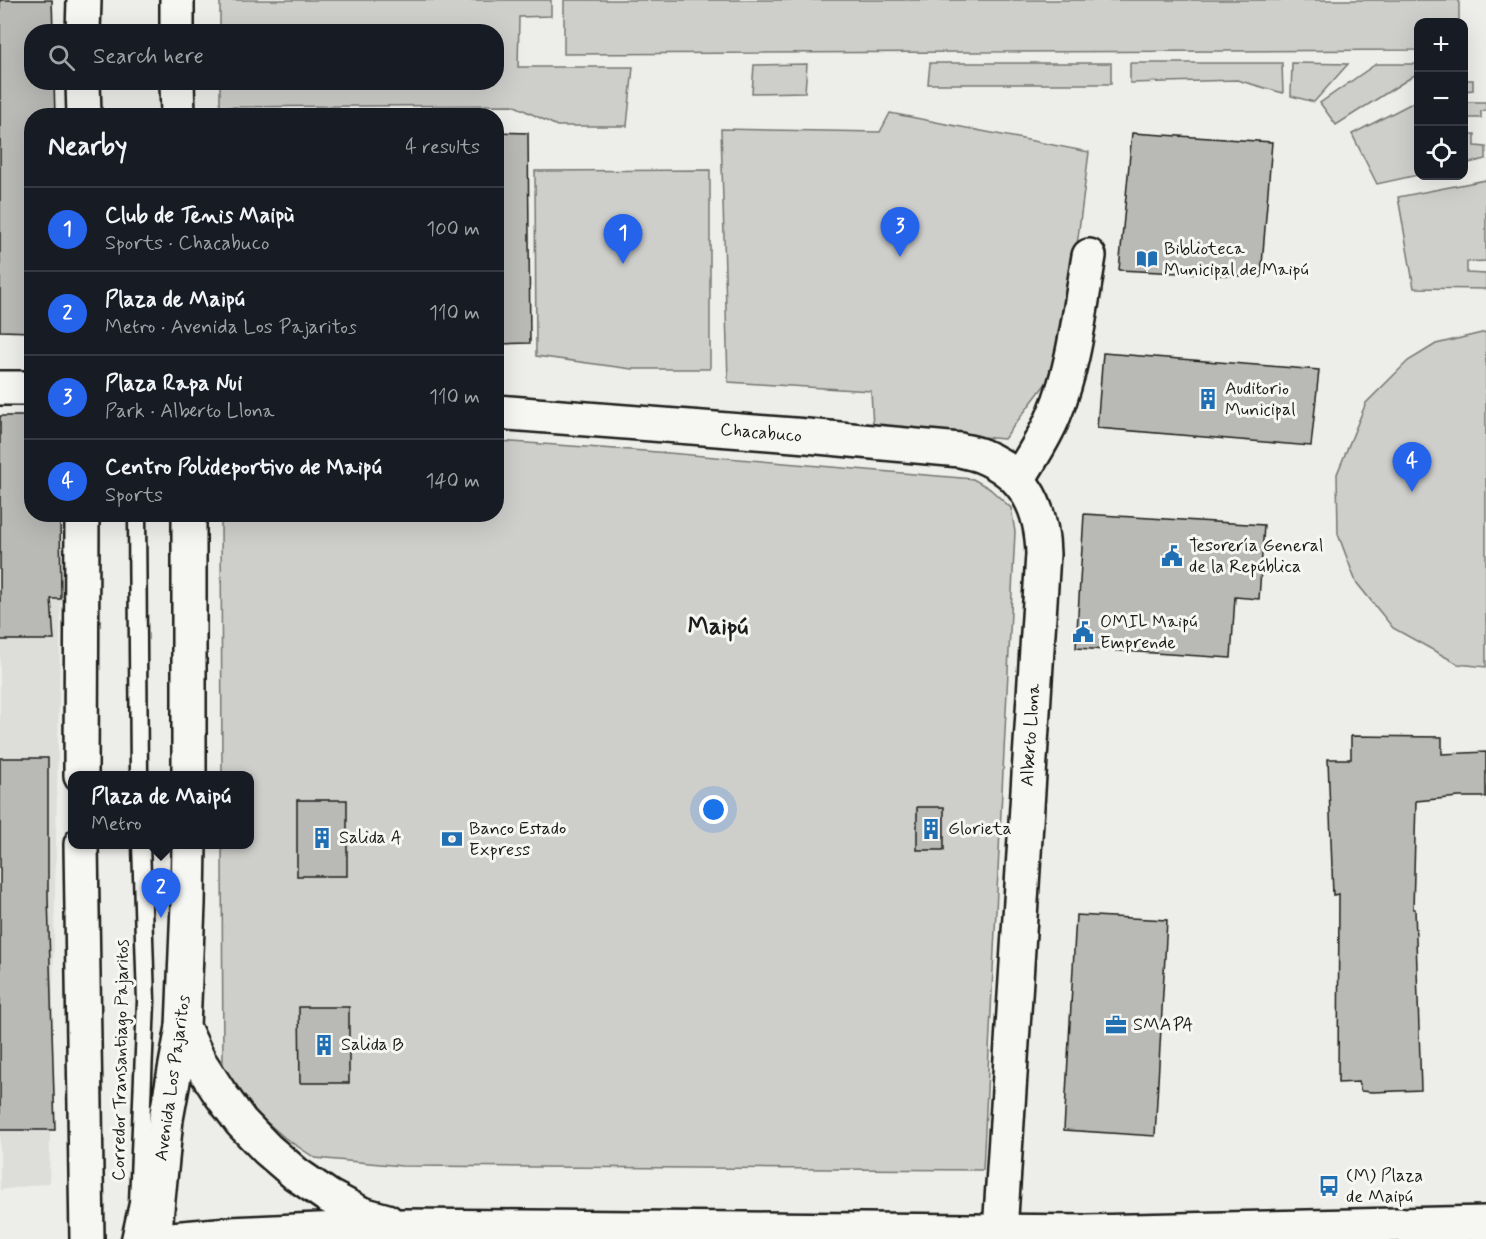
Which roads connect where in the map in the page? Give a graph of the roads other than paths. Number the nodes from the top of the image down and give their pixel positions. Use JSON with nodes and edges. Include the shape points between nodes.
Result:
{"nodes":[{"id":1,"x":177,"y":0,"type":"edge"},
{"id":2,"x":177,"y":24,"type":"edge"},
{"id":3,"x":83,"y":90,"type":"edge"},
{"id":4,"x":94,"y":90,"type":"edge"},
{"id":5,"x":177,"y":90,"type":"edge"},
{"id":6,"x":84,"y":108,"type":"edge"},
{"id":7,"x":98,"y":108,"type":"edge"},
{"id":8,"x":178,"y":108,"type":"edge"},
{"id":9,"x":1089,"y":256,"type":"dead end"},
{"id":10,"x":0,"y":388,"type":"edge"},
{"id":11,"x":24,"y":388,"type":"edge"},
{"id":12,"x":504,"y":413,"type":"edge"},
{"id":13,"x":1018,"y":480,"type":"junction"},
{"id":14,"x":82,"y":522,"type":"edge"},
{"id":15,"x":137,"y":522,"type":"edge"},
{"id":16,"x":189,"y":522,"type":"edge"},
{"id":17,"x":81,"y":771,"type":"edge"},
{"id":18,"x":139,"y":771,"type":"edge"},
{"id":19,"x":189,"y":771,"type":"edge"},
{"id":20,"x":81,"y":849,"type":"edge"},
{"id":21,"x":141,"y":849,"type":"edge"},
{"id":22,"x":189,"y":849,"type":"edge"},
{"id":23,"x":183,"y":1027,"type":"junction"},
{"id":24,"x":1486,"y":1223,"type":"edge"},
{"id":25,"x":403,"y":1226,"type":"junction"},
{"id":26,"x":1000,"y":1232,"type":"junction"},
{"id":27,"x":932,"y":1234,"type":"edge"},
{"id":28,"x":87,"y":1239,"type":"edge"},
{"id":29,"x":130,"y":1239,"type":"edge"},
{"id":30,"x":154,"y":1239,"type":"edge"},
{"id":31,"x":171,"y":1239,"type":"edge"}],
"edges":[{"from":1,"to":2,"type":"main road"},
{"from":3,"to":6,"type":"main road"},
{"from":4,"to":7,"type":"lane"},
{"from":5,"to":8,"type":"main road"},
{"from":9,"to":13,"type":"main road","via":[[1062,395],[1045,435]]},
{"from":10,"to":11,"type":"main road"},
{"from":12,"to":13,"type":"main road","name":"Chacabuco","via":[[960,450],[981,455]]},
{"from":13,"to":26,"type":"main road","name":"Alberto Llona","via":[[1038,514],[1043,554]]},
{"from":14,"to":17,"type":"main road"},
{"from":15,"to":18,"type":"lane"},
{"from":16,"to":19,"type":"main road"},
{"from":20,"to":28,"type":"main road"},
{"from":21,"to":29,"type":"lane","name":"Corredor Transantiago Pajaritos","via":[[146,1001],[138,1203]]},
{"from":22,"to":23,"type":"main road","name":"Avenida Los Pajaritos"},
{"from":23,"to":25,"type":"main road","via":[[219,1092],[267,1149],[328,1196],[362,1214]]},
{"from":23,"to":30,"type":"main road","name":"Avenida Los Pajaritos","via":[[166,1119]]},
{"from":24,"to":26,"type":"main road"},
{"from":25,"to":27,"type":"main road"},
{"from":25,"to":31,"type":"main road"},
{"from":26,"to":27,"type":"main road"}]}
